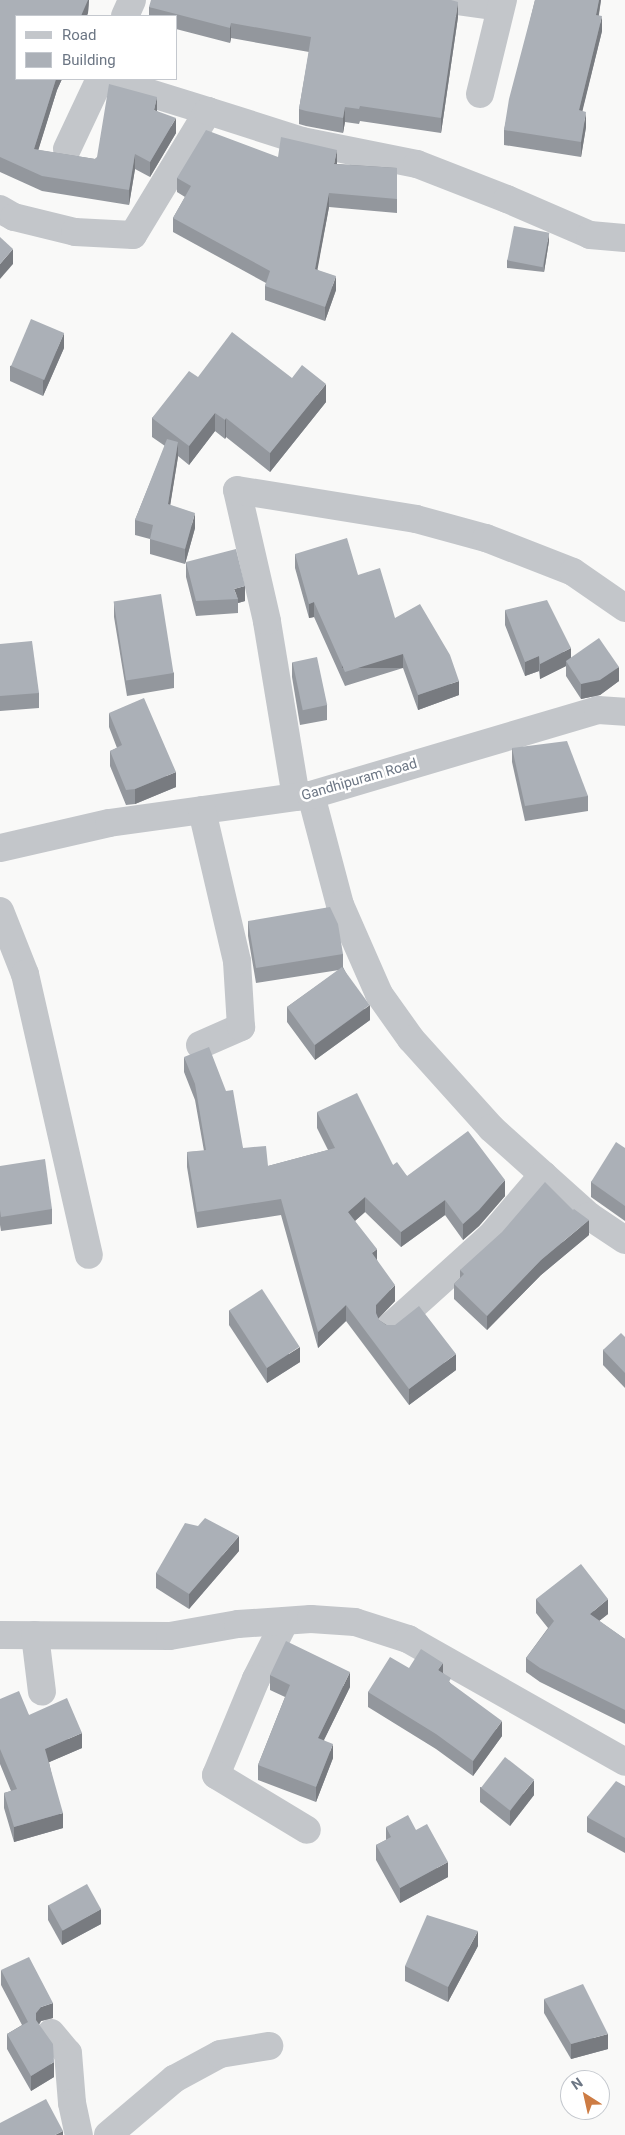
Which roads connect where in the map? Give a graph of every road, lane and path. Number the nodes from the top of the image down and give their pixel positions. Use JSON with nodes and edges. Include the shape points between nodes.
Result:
{"nodes":[{"id":1,"x":132,"y":0,"type":"edge"},
{"id":2,"x":449,"y":0,"type":"edge"},
{"id":3,"x":502,"y":4,"type":"edge"},
{"id":4,"x":125,"y":15,"type":"edge"},
{"id":5,"x":102,"y":80,"type":"edge"},
{"id":6,"x":105,"y":80,"type":"edge"},
{"id":7,"x":480,"y":94,"type":"dead end"},
{"id":8,"x":208,"y":111,"type":"junction"},
{"id":9,"x":67,"y":149,"type":"dead end"},
{"id":10,"x":0,"y":209,"type":"edge"},
{"id":11,"x":625,"y":238,"type":"edge"},
{"id":12,"x":625,"y":608,"type":"edge"},
{"id":13,"x":625,"y":712,"type":"edge"},
{"id":14,"x":304,"y":796,"type":"junction"},
{"id":15,"x":202,"y":810,"type":"junction"},
{"id":16,"x":0,"y":848,"type":"edge"},
{"id":17,"x":0,"y":911,"type":"edge"},
{"id":18,"x":200,"y":1045,"type":"dead end"},
{"id":19,"x":543,"y":1175,"type":"junction"},
{"id":20,"x":625,"y":1240,"type":"edge"},
{"id":21,"x":89,"y":1255,"type":"dead end"},
{"id":22,"x":391,"y":1326,"type":"edge"},
{"id":23,"x":286,"y":1621,"type":"junction"},
{"id":24,"x":0,"y":1635,"type":"edge"},
{"id":25,"x":35,"y":1635,"type":"junction"},
{"id":26,"x":42,"y":1692,"type":"dead end"},
{"id":27,"x":625,"y":1762,"type":"edge"},
{"id":28,"x":307,"y":1830,"type":"dead end"},
{"id":29,"x":51,"y":2033,"type":"dead end"},
{"id":30,"x":269,"y":2046,"type":"dead end"},
{"id":31,"x":79,"y":2135,"type":"edge"},
{"id":32,"x":108,"y":2135,"type":"edge"}],
"edges":[{"from":1,"to":4,"type":"street"},
{"from":2,"to":3,"type":"street"},
{"from":3,"to":7,"type":"street"},
{"from":5,"to":9,"type":"street"},
{"from":6,"to":8,"type":"street"},
{"from":8,"to":10,"type":"street","via":[[133,235],[75,232],[14,217]]},
{"from":8,"to":11,"type":"street","via":[[302,141],[417,164],[590,235]]},
{"from":12,"to":14,"type":"street","via":[[573,572],[486,538],[416,519],[237,490]]},
{"from":13,"to":14,"type":"street","name":"Gandhipuram Road","via":[[598,710]]},
{"from":14,"to":15,"type":"street","name":"Gandhipuram Road"},
{"from":14,"to":19,"type":"street","via":[[340,905],[379,994],[411,1039],[491,1128]]},
{"from":15,"to":16,"type":"street","name":"Gandhipuram Road","via":[[110,823]]},
{"from":15,"to":18,"type":"street","via":[[237,960],[241,1027]]},
{"from":17,"to":21,"type":"street","via":[[25,974]]},
{"from":19,"to":20,"type":"street","via":[[589,1216]]},
{"from":19,"to":22,"type":"street","via":[[490,1237]]},
{"from":23,"to":25,"type":"street","via":[[238,1624],[170,1636]]},
{"from":23,"to":27,"type":"street","via":[[355,1622],[408,1639]]},
{"from":23,"to":28,"type":"street","via":[[256,1679],[216,1775]]},
{"from":24,"to":25,"type":"street"},
{"from":25,"to":26,"type":"street"},
{"from":29,"to":31,"type":"street","via":[[68,2053],[72,2102]]},
{"from":30,"to":32,"type":"street","via":[[220,2054],[174,2080]]}]}
